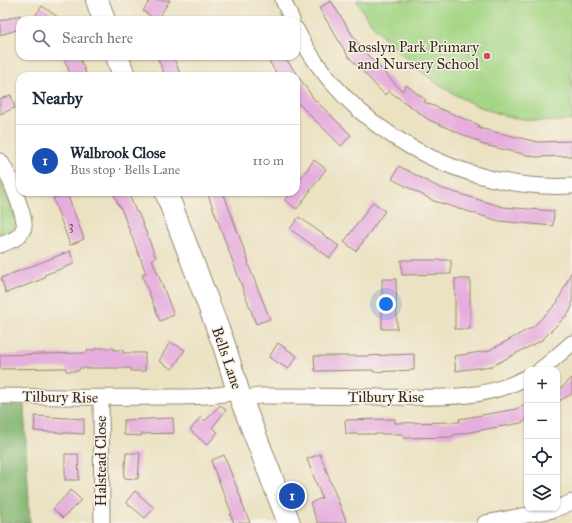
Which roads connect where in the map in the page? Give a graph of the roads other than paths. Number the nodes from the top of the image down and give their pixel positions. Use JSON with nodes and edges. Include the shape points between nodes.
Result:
{"nodes":[{"id":1,"x":96,"y":0,"type":"edge"},
{"id":2,"x":283,"y":0,"type":"edge"},
{"id":3,"x":102,"y":16,"type":"edge"},
{"id":4,"x":290,"y":16,"type":"edge"},
{"id":5,"x":300,"y":36,"type":"edge"},
{"id":6,"x":118,"y":60,"type":"edge"},
{"id":7,"x":123,"y":72,"type":"edge"},
{"id":8,"x":0,"y":161,"type":"edge"},
{"id":9,"x":572,"y":186,"type":"edge"},
{"id":10,"x":16,"y":187,"type":"edge"},
{"id":11,"x":19,"y":196,"type":"edge"},
{"id":12,"x":168,"y":196,"type":"edge"},
{"id":13,"x":0,"y":245,"type":"edge"},
{"id":14,"x":572,"y":343,"type":"edge"},
{"id":15,"x":544,"y":367,"type":"edge"},
{"id":16,"x":524,"y":378,"type":"edge"},
{"id":17,"x":240,"y":395,"type":"junction"},
{"id":18,"x":0,"y":396,"type":"edge"},
{"id":19,"x":101,"y":398,"type":"junction"},
{"id":20,"x":572,"y":502,"type":"edge"},
{"id":21,"x":102,"y":523,"type":"edge"},
{"id":22,"x":289,"y":523,"type":"edge"},
{"id":23,"x":485,"y":523,"type":"edge"}],
"edges":[{"from":1,"to":3,"type":"main road"},
{"from":2,"to":4,"type":"street"},
{"from":5,"to":9,"type":"street","via":[[311,55],[345,97],[414,150],[442,163],[500,181]]},
{"from":6,"to":7,"type":"main road"},
{"from":8,"to":10,"type":"street"},
{"from":11,"to":13,"type":"street","via":[[25,226],[15,239]]},
{"from":12,"to":17,"type":"main road","name":"Bells Lane","via":[[224,345]]},
{"from":14,"to":15,"type":"street"},
{"from":16,"to":17,"type":"street","name":"Tilbury Rise","via":[[505,387],[463,396]]},
{"from":17,"to":19,"type":"street","name":"Tilbury Rise"},
{"from":17,"to":22,"type":"main road","name":"Bells Lane"},
{"from":18,"to":19,"type":"street","name":"Tilbury Rise"},
{"from":19,"to":21,"type":"street","name":"Halstead Close"},
{"from":20,"to":23,"type":"street","via":[[553,510]]}]}
